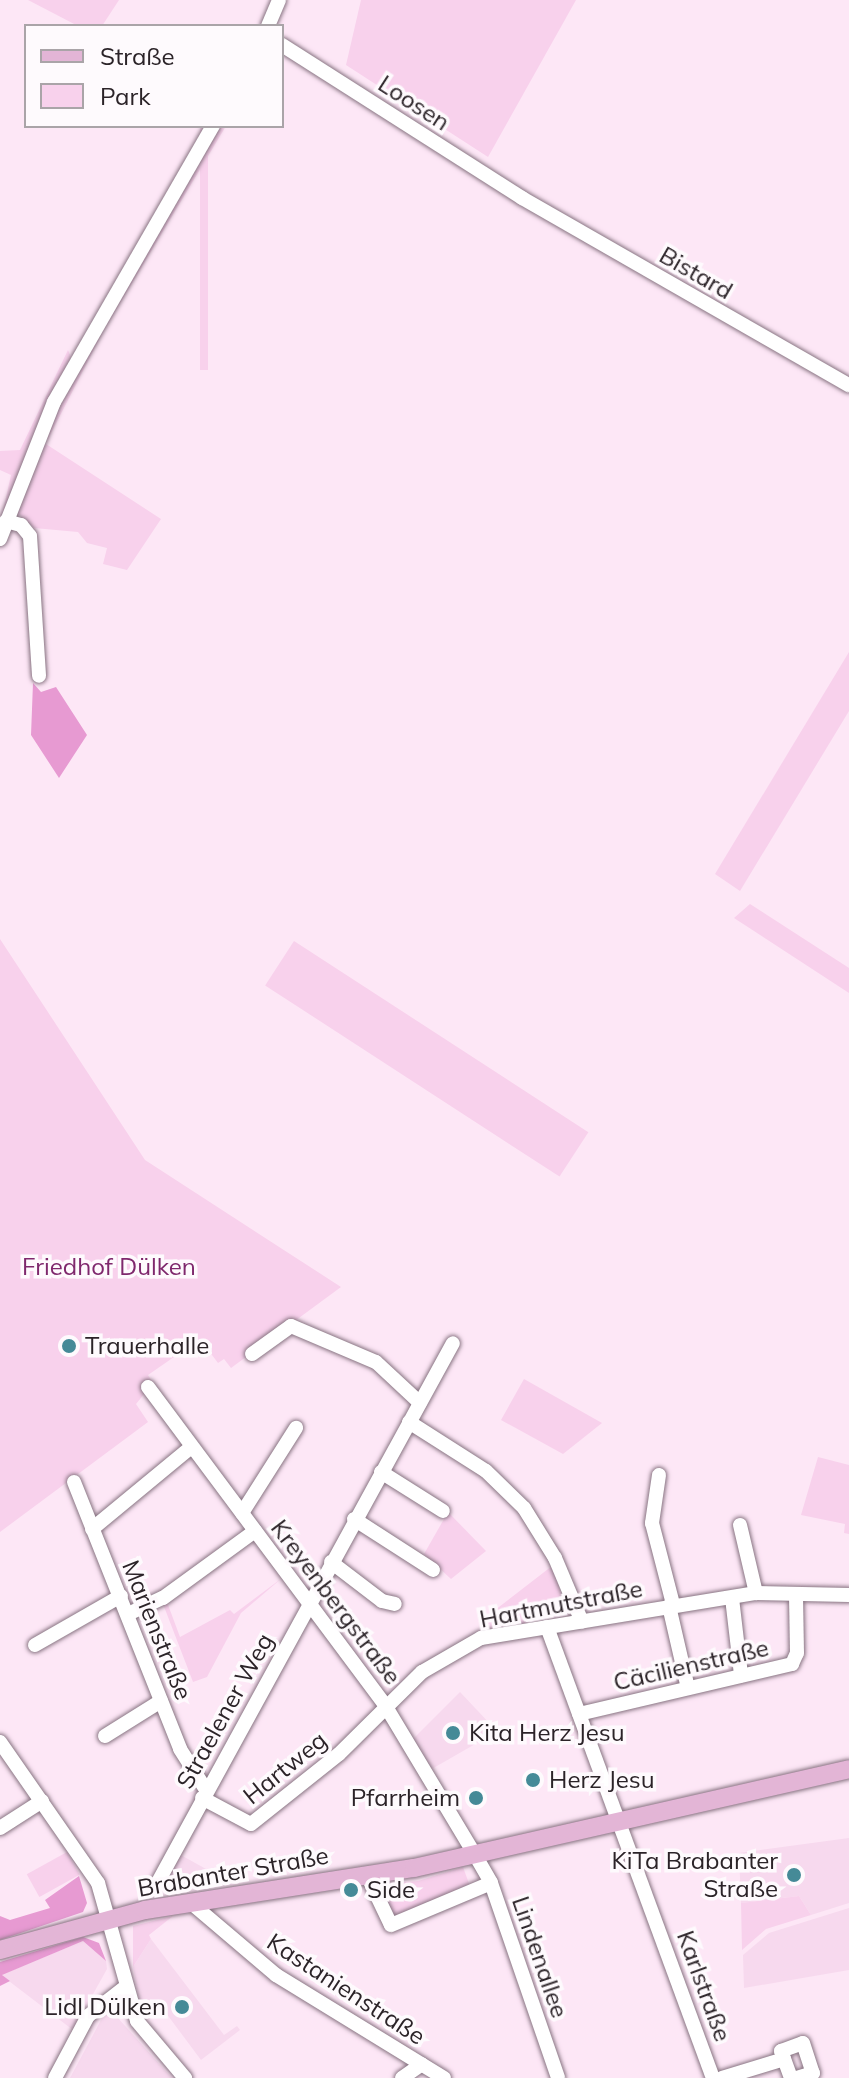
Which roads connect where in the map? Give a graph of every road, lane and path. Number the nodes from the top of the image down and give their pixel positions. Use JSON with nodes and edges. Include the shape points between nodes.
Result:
{"nodes":[{"id":1,"x":279,"y":0,"type":"edge"},
{"id":2,"x":269,"y":24,"type":"edge"},
{"id":3,"x":284,"y":46,"type":"edge"},
{"id":4,"x":212,"y":128,"type":"edge"},
{"id":5,"x":522,"y":198,"type":"joint"},
{"id":6,"x":849,"y":385,"type":"edge"},
{"id":7,"x":6,"y":521,"type":"junction"},
{"id":8,"x":0,"y":539,"type":"edge"},
{"id":9,"x":39,"y":676,"type":"dead end"},
{"id":10,"x":453,"y":1343,"type":"dead end"},
{"id":11,"x":252,"y":1354,"type":"dead end"},
{"id":12,"x":148,"y":1387,"type":"dead end"},
{"id":13,"x":420,"y":1403,"type":"junction"},
{"id":14,"x":409,"y":1422,"type":"junction"},
{"id":15,"x":296,"y":1428,"type":"dead end"},
{"id":16,"x":191,"y":1447,"type":"junction"},
{"id":17,"x":381,"y":1472,"type":"junction"},
{"id":18,"x":659,"y":1475,"type":"dead end"},
{"id":19,"x":74,"y":1482,"type":"dead end"},
{"id":20,"x":443,"y":1511,"type":"dead end"},
{"id":21,"x":242,"y":1513,"type":"junction"},
{"id":22,"x":354,"y":1519,"type":"junction"},
{"id":23,"x":740,"y":1525,"type":"dead end"},
{"id":24,"x":92,"y":1529,"type":"junction"},
{"id":25,"x":255,"y":1531,"type":"junction"},
{"id":26,"x":331,"y":1562,"type":"junction"},
{"id":27,"x":433,"y":1570,"type":"dead end"},
{"id":28,"x":756,"y":1593,"type":"junction"},
{"id":29,"x":796,"y":1595,"type":"junction"},
{"id":30,"x":849,"y":1595,"type":"edge"},
{"id":31,"x":121,"y":1596,"type":"junction"},
{"id":32,"x":732,"y":1598,"type":"junction"},
{"id":33,"x":395,"y":1604,"type":"dead end"},
{"id":34,"x":308,"y":1605,"type":"junction"},
{"id":35,"x":671,"y":1605,"type":"junction"},
{"id":36,"x":128,"y":1614,"type":"junction"},
{"id":37,"x":582,"y":1622,"type":"junction"},
{"id":38,"x":547,"y":1627,"type":"junction"},
{"id":39,"x":35,"y":1645,"type":"dead end"},
{"id":40,"x":741,"y":1675,"type":"junction"},
{"id":41,"x":688,"y":1688,"type":"junction"},
{"id":42,"x":161,"y":1701,"type":"junction"},
{"id":43,"x":385,"y":1705,"type":"junction"},
{"id":44,"x":579,"y":1714,"type":"junction"},
{"id":45,"x":105,"y":1736,"type":"dead end"},
{"id":46,"x":0,"y":1742,"type":"edge"},
{"id":47,"x":849,"y":1769,"type":"edge"},
{"id":48,"x":204,"y":1794,"type":"junction"},
{"id":49,"x":42,"y":1801,"type":"junction"},
{"id":50,"x":620,"y":1819,"type":"junction"},
{"id":51,"x":0,"y":1828,"type":"edge"},
{"id":52,"x":474,"y":1853,"type":"junction"},
{"id":53,"x":367,"y":1875,"type":"junction"},
{"id":54,"x":158,"y":1882,"type":"dead end"},
{"id":55,"x":491,"y":1883,"type":"junction"},
{"id":56,"x":190,"y":1902,"type":"junction"},
{"id":57,"x":109,"y":1918,"type":"junction"},
{"id":58,"x":0,"y":1950,"type":"edge"},
{"id":59,"x":124,"y":1988,"type":"junction"},
{"id":60,"x":784,"y":2059,"type":"junction"},
{"id":61,"x":422,"y":2064,"type":"junction"},
{"id":62,"x":55,"y":2078,"type":"edge"},
{"id":63,"x":185,"y":2078,"type":"edge"},
{"id":64,"x":402,"y":2078,"type":"edge"},
{"id":65,"x":444,"y":2078,"type":"edge"},
{"id":66,"x":558,"y":2078,"type":"edge"},
{"id":67,"x":713,"y":2078,"type":"edge"},
{"id":68,"x":722,"y":2078,"type":"edge"},
{"id":69,"x":794,"y":2078,"type":"edge"}],
"edges":[{"from":1,"to":2,"type":"street"},
{"from":3,"to":5,"type":"street","name":"Loosen"},
{"from":4,"to":7,"type":"street","via":[[48,413]]},
{"from":5,"to":6,"type":"street","name":"Bistard"},
{"from":7,"to":8,"type":"street"},
{"from":7,"to":9,"type":"street","via":[[21,525],[30,536]]},
{"from":10,"to":13,"type":"street","name":"Straelener Weg"},
{"from":11,"to":13,"type":"street","via":[[291,1326],[376,1362]]},
{"from":12,"to":16,"type":"street","name":"Kreyenbergstraße"},
{"from":13,"to":14,"type":"street","name":"Straelener Weg"},
{"from":14,"to":17,"type":"street","name":"Straelener Weg"},
{"from":14,"to":37,"type":"street","via":[[478,1465],[524,1508],[555,1558]]},
{"from":15,"to":21,"type":"street"},
{"from":16,"to":21,"type":"street","name":"Kreyenbergstraße"},
{"from":16,"to":24,"type":"street"},
{"from":17,"to":20,"type":"street"},
{"from":17,"to":22,"type":"street","name":"Straelener Weg"},
{"from":18,"to":35,"type":"street","via":[[652,1523]]},
{"from":19,"to":24,"type":"street","name":"Marienstraße"},
{"from":21,"to":25,"type":"street","name":"Kreyenbergstraße"},
{"from":22,"to":26,"type":"street","name":"Straelener Weg"},
{"from":22,"to":27,"type":"street"},
{"from":23,"to":28,"type":"street"},
{"from":24,"to":31,"type":"street","name":"Marienstraße"},
{"from":25,"to":34,"type":"street","name":"Kreyenbergstraße"},
{"from":25,"to":36,"type":"street","via":[[163,1598]]},
{"from":26,"to":33,"type":"street","via":[[382,1601]]},
{"from":26,"to":34,"type":"street","name":"Straelener Weg"},
{"from":28,"to":29,"type":"street","name":"Hartmutstraße"},
{"from":28,"to":32,"type":"street","name":"Hartmutstraße"},
{"from":29,"to":30,"type":"street","name":"Hartmutstraße"},
{"from":29,"to":40,"type":"street","name":"Cäcilienstraße","via":[[797,1653],[792,1664]]},
{"from":31,"to":36,"type":"street","name":"Marienstraße"},
{"from":31,"to":39,"type":"street"},
{"from":32,"to":35,"type":"street","name":"Hartmutstraße"},
{"from":32,"to":40,"type":"street"},
{"from":34,"to":43,"type":"street","name":"Kreyenbergstraße"},
{"from":34,"to":48,"type":"street","name":"Straelener Weg"},
{"from":35,"to":37,"type":"street","name":"Hartmutstraße"},
{"from":35,"to":41,"type":"street","name":"Hartmutstraße"},
{"from":36,"to":42,"type":"street","name":"Marienstraße"},
{"from":37,"to":38,"type":"street","name":"Hartmutstraße"},
{"from":38,"to":43,"type":"street","name":"Hartmutstraße","via":[[481,1638],[422,1672]]},
{"from":38,"to":44,"type":"street","name":"Karlstraße"},
{"from":40,"to":41,"type":"street","name":"Cäcilienstraße"},
{"from":41,"to":44,"type":"street","name":"Cäcilienstraße"},
{"from":42,"to":45,"type":"street"},
{"from":42,"to":48,"type":"street","name":"Marienstraße"},
{"from":43,"to":48,"type":"street","name":"Hartweg","via":[[339,1754],[251,1824]]},
{"from":43,"to":52,"type":"street","name":"Kreyenbergstraße"},
{"from":44,"to":50,"type":"street","name":"Karlstraße"},
{"from":46,"to":49,"type":"street"},
{"from":47,"to":50,"type":"main road","name":"Brabanter Straße"},
{"from":48,"to":54,"type":"street","name":"Straelener Weg"},
{"from":49,"to":51,"type":"street"},
{"from":49,"to":57,"type":"street","via":[[98,1883]]},
{"from":50,"to":52,"type":"main road","name":"Brabanter Straße"},
{"from":50,"to":67,"type":"street","name":"Karlstraße"},
{"from":52,"to":53,"type":"main road","name":"Brabanter Straße"},
{"from":52,"to":55,"type":"street","name":"Lindenallee"},
{"from":53,"to":55,"type":"street","via":[[391,1925]]},
{"from":53,"to":56,"type":"main road","name":"Brabanter Straße"},
{"from":55,"to":66,"type":"street","name":"Lindenallee"},
{"from":56,"to":57,"type":"main road","name":"Brabanter Straße"},
{"from":56,"to":61,"type":"street","name":"Kastanienstraße","via":[[276,1975]]},
{"from":57,"to":58,"type":"main road","name":"Brabanter Straße"},
{"from":57,"to":59,"type":"street"},
{"from":59,"to":62,"type":"street","via":[[88,2016]]},
{"from":59,"to":63,"type":"street","via":[[137,2021]]},
{"from":60,"to":68,"type":"street"},
{"from":60,"to":69,"type":"street"},
{"from":60,"to":69,"type":"street","via":[[781,2051],[803,2043],[813,2073]]},
{"from":61,"to":64,"type":"street"},
{"from":61,"to":65,"type":"street","name":"Kastanienstraße"}]}
